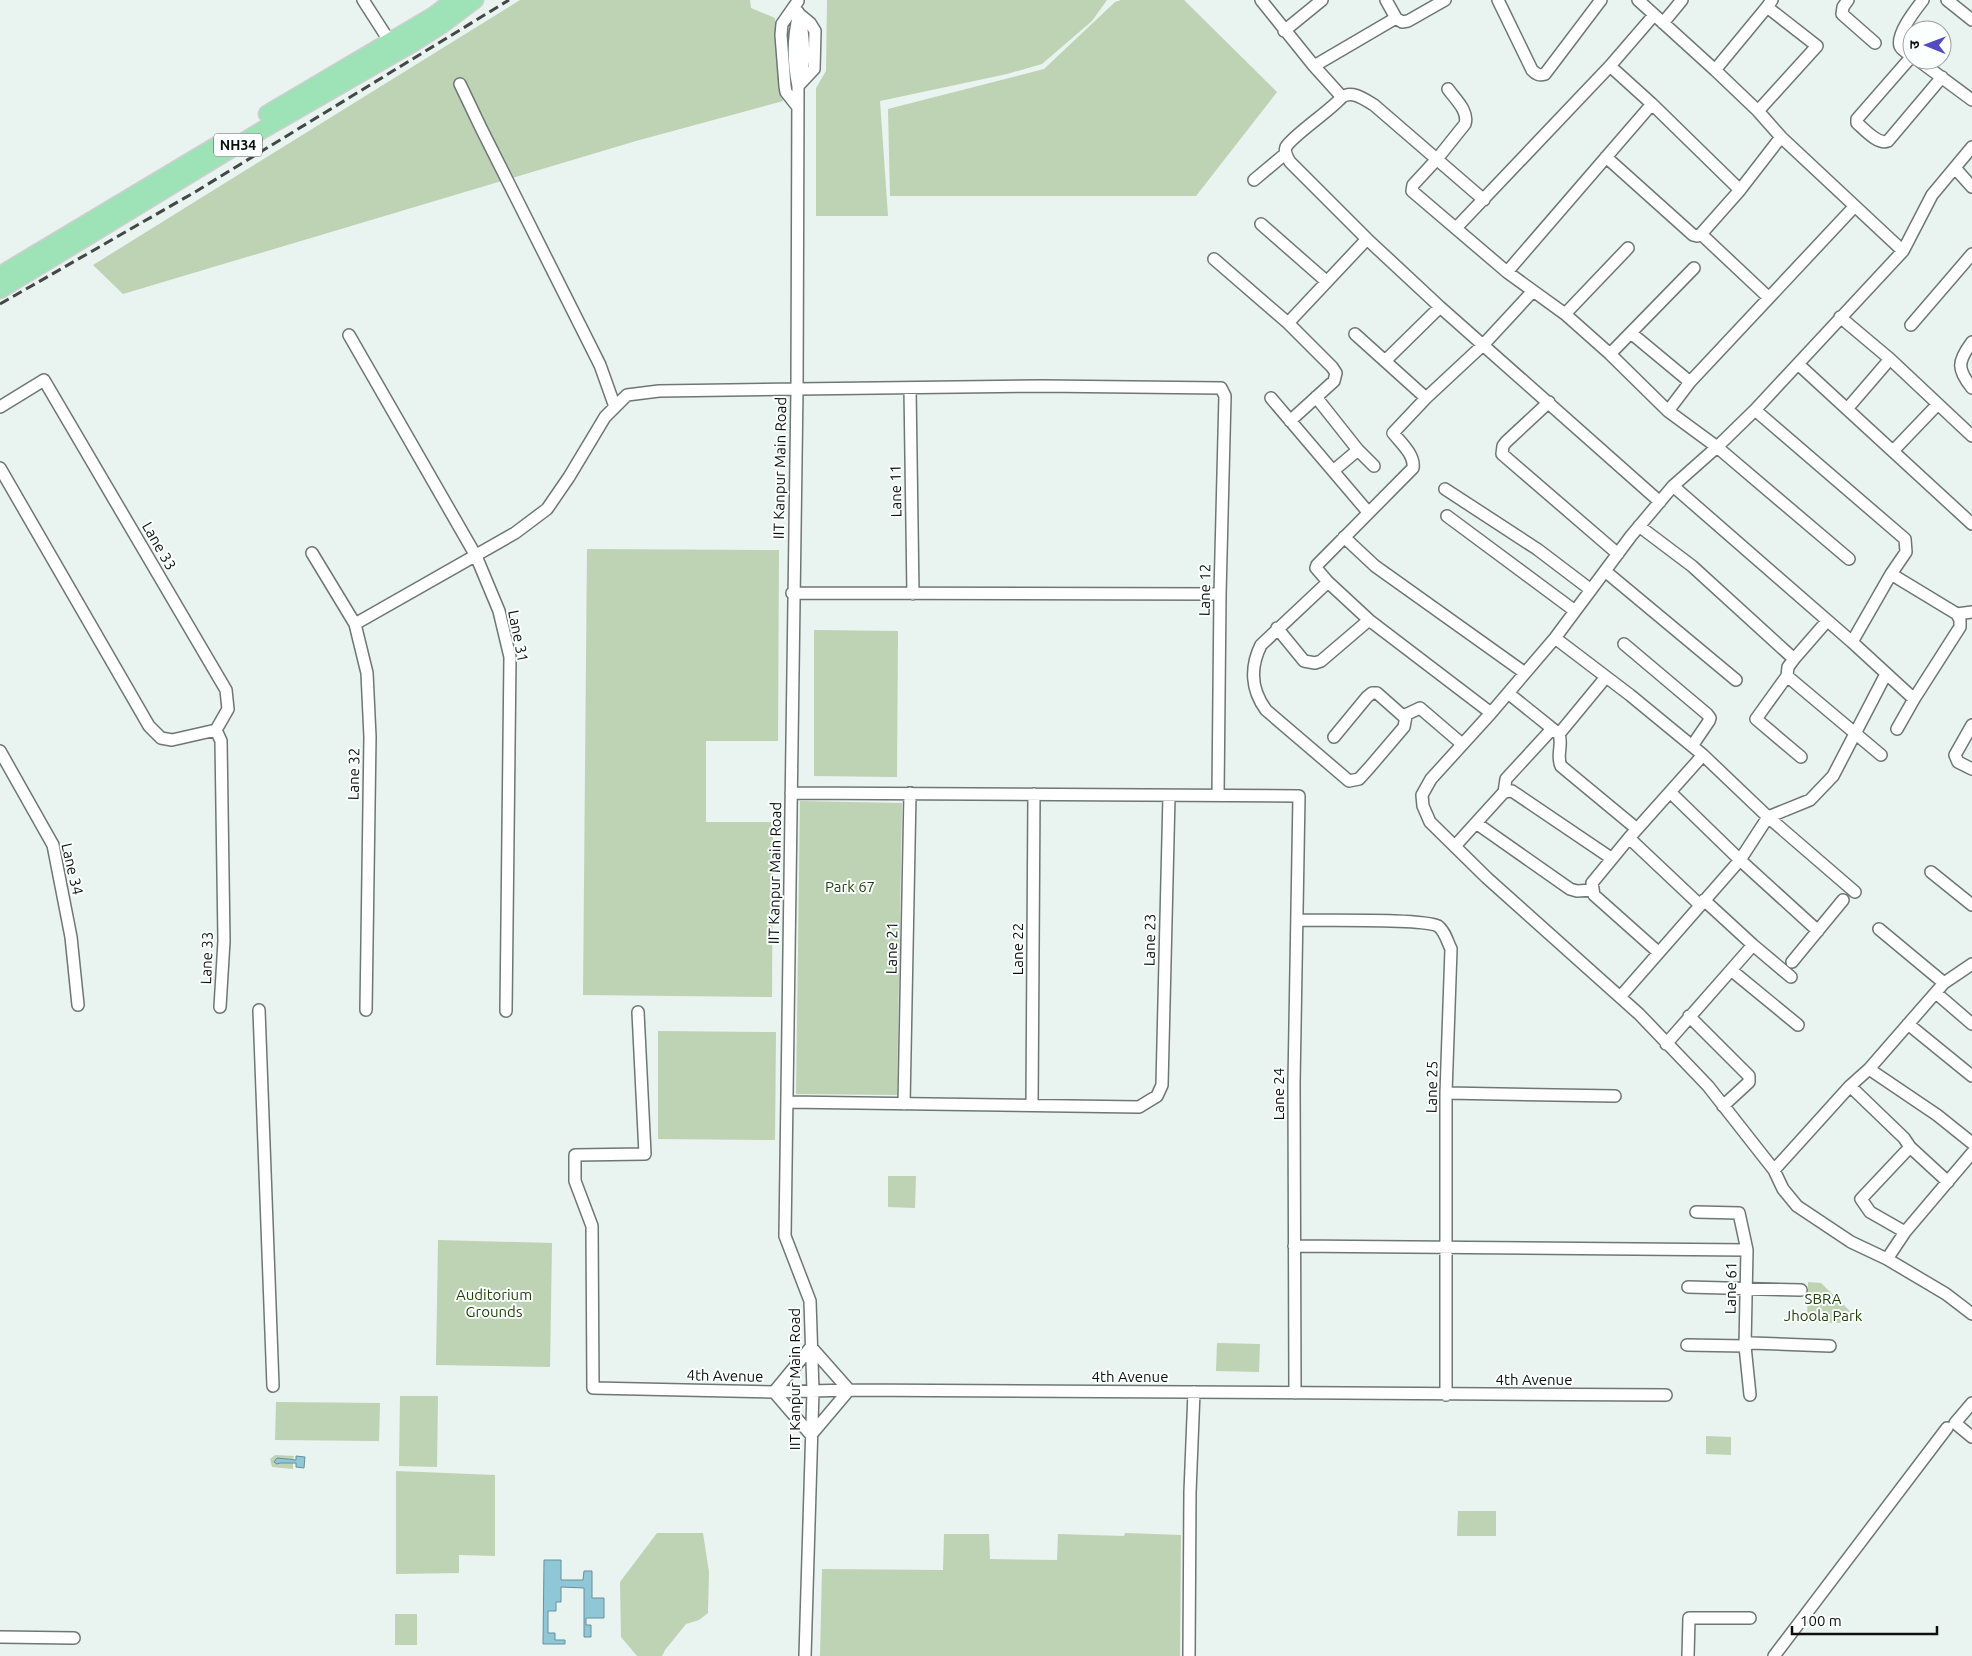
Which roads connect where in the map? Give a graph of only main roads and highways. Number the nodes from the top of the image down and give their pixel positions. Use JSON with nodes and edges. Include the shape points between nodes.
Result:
{"nodes":[{"id":1,"x":454,"y":0,"type":"edge"},
{"id":2,"x":475,"y":0,"type":"edge"},
{"id":3,"x":0,"y":276,"type":"edge"},
{"id":4,"x":0,"y":290,"type":"edge"}],
"edges":[{"from":1,"to":3,"type":"highway","number":"NH34","via":[[433,16]]},
{"from":2,"to":4,"type":"highway","number":"NH34","via":[[414,42]]}]}
